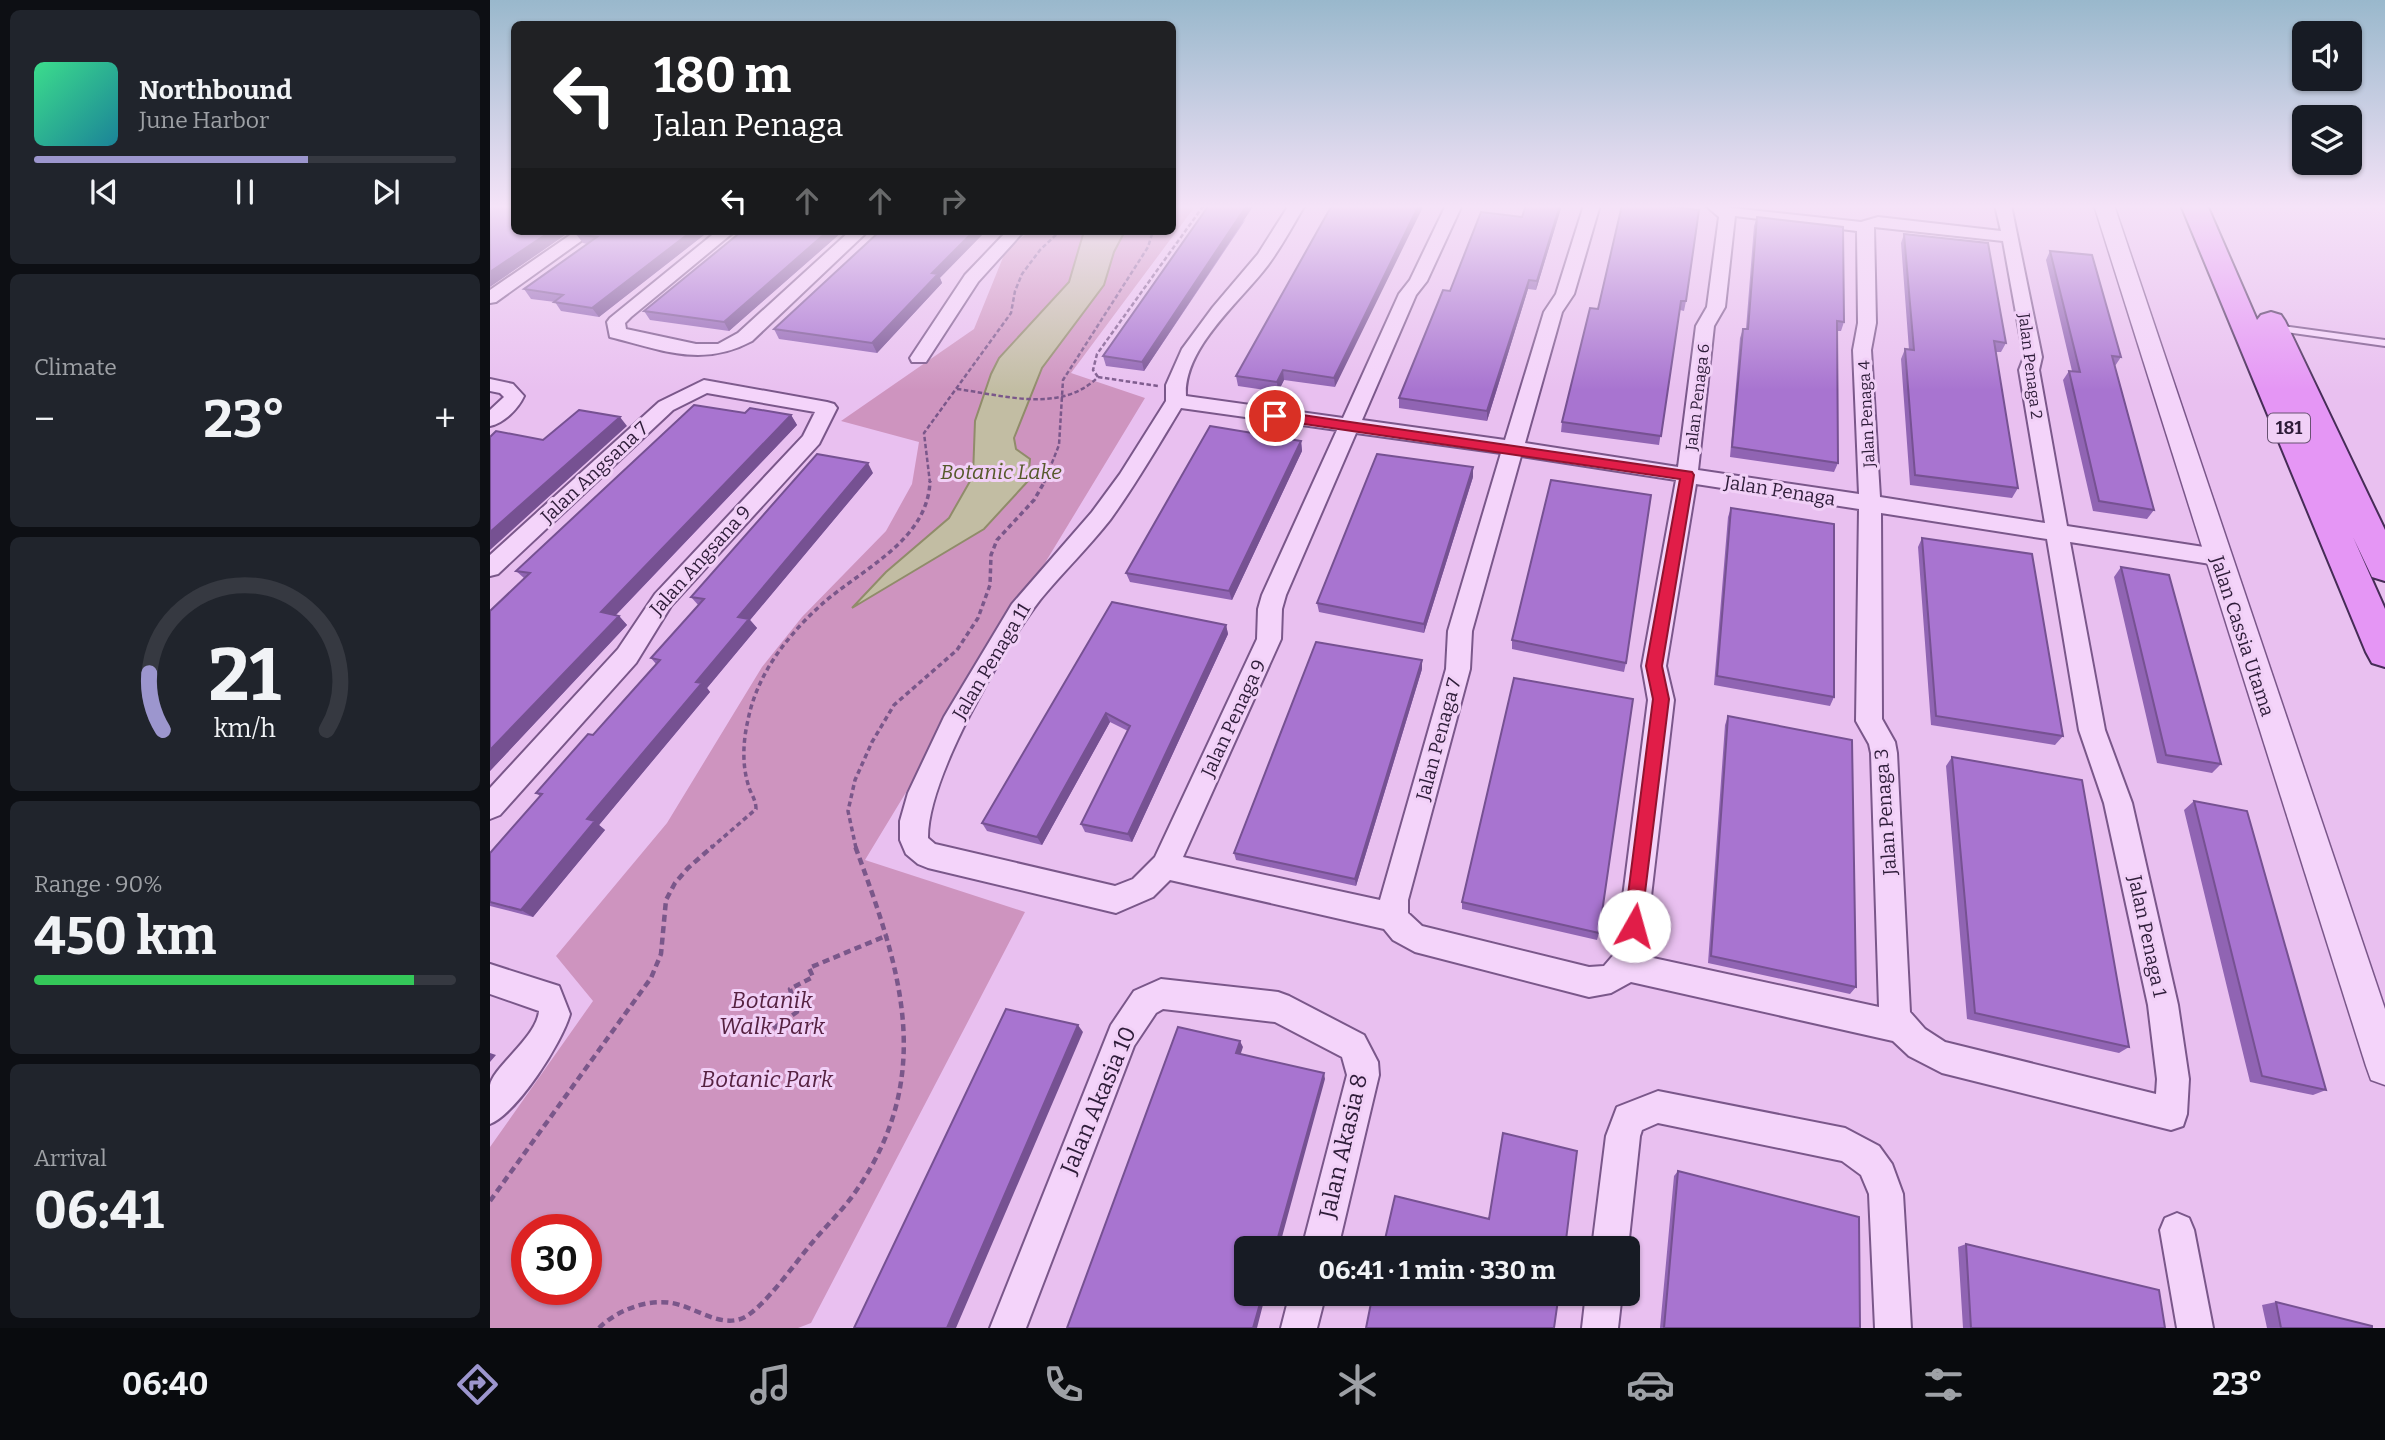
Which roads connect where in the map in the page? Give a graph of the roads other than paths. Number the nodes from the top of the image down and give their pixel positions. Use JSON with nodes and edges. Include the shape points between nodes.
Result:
{"nodes":[{"id":1,"x":535,"y":267,"type":"edge"},
{"id":2,"x":683,"y":267,"type":"edge"},
{"id":3,"x":821,"y":267,"type":"edge"},
{"id":4,"x":982,"y":267,"type":"edge"},
{"id":5,"x":1257,"y":267,"type":"edge"},
{"id":6,"x":1425,"y":267,"type":"edge"},
{"id":7,"x":1573,"y":267,"type":"edge"},
{"id":8,"x":1721,"y":267,"type":"edge"},
{"id":9,"x":1866,"y":267,"type":"edge"},
{"id":10,"x":2016,"y":267,"type":"edge"},
{"id":11,"x":2124,"y":267,"type":"edge"},
{"id":12,"x":2220,"y":267,"type":"edge"},
{"id":13,"x":2246,"y":267,"type":"edge"},
{"id":14,"x":490,"y":298,"type":"edge"},
{"id":15,"x":2274,"y":328,"type":"junction"},
{"id":16,"x":2385,"y":343,"type":"edge"},
{"id":17,"x":919,"y":358,"type":"dead end"},
{"id":18,"x":498,"y":387,"type":"edge"},
{"id":19,"x":1174,"y":394,"type":"junction"},
{"id":20,"x":827,"y":408,"type":"joint"},
{"id":21,"x":490,"y":420,"type":"edge"},
{"id":22,"x":1348,"y":427,"type":"junction"},
{"id":23,"x":1512,"y":448,"type":"junction"},
{"id":24,"x":1687,"y":475,"type":"junction"},
{"id":25,"x":1870,"y":504,"type":"junction"},
{"id":26,"x":2057,"y":531,"type":"junction"},
{"id":27,"x":2217,"y":557,"type":"junction"},
{"id":28,"x":490,"y":568,"type":"edge"},
{"id":29,"x":2385,"y":568,"type":"edge"},
{"id":30,"x":2385,"y":652,"type":"edge"},
{"id":31,"x":490,"y":807,"type":"edge"},
{"id":32,"x":1165,"y":866,"type":"junction"},
{"id":33,"x":1027,"y":877,"type":"joint"},
{"id":34,"x":1393,"y":917,"type":"junction"},
{"id":35,"x":1626,"y":966,"type":"junction"},
{"id":36,"x":490,"y":979,"type":"edge"},
{"id":37,"x":1278,"y":1007,"type":"joint"},
{"id":38,"x":1900,"y":1027,"type":"junction"},
{"id":39,"x":2385,"y":1066,"type":"edge"},
{"id":40,"x":490,"y":1108,"type":"edge"},
{"id":41,"x":2177,"y":1230,"type":"dead end"},
{"id":42,"x":1323,"y":1236,"type":"edge"},
{"id":43,"x":1611,"y":1236,"type":"edge"},
{"id":44,"x":1305,"y":1306,"type":"edge"},
{"id":45,"x":1603,"y":1306,"type":"edge"},
{"id":46,"x":1008,"y":1328,"type":"edge"},
{"id":47,"x":1300,"y":1328,"type":"edge"},
{"id":48,"x":1600,"y":1328,"type":"edge"},
{"id":49,"x":1893,"y":1328,"type":"edge"},
{"id":50,"x":2195,"y":1328,"type":"edge"}],
"edges":[{"from":1,"to":14,"type":"street"},
{"from":2,"to":3,"type":"street","via":[[615,323],[617,333],[669,345],[722,348],[745,337]]},
{"from":4,"to":17,"type":"street"},
{"from":5,"to":19,"type":"street","name":"Jalan Penaga 11","via":[[1224,302],[1181,366]]},
{"from":6,"to":22,"type":"street","name":"Jalan Penaga 9"},
{"from":7,"to":23,"type":"street","name":"Jalan Penaga 7","via":[[1553,312]]},
{"from":8,"to":24,"type":"street","name":"Jalan Penaga 6","via":[[1716,307],[1705,326]]},
{"from":9,"to":25,"type":"street","name":"Jalan Penaga 4","via":[[1867,323],[1862,350]]},
{"from":10,"to":26,"type":"street","name":"Jalan Penaga 2"},
{"from":11,"to":27,"type":"street","name":"Jalan Cassia Utama"},
{"from":12,"to":30,"type":"main road","number":"181"},
{"from":13,"to":15,"type":"main road","number":"181"},
{"from":15,"to":16,"type":"lane"},
{"from":15,"to":29,"type":"main road","number":"181"},
{"from":18,"to":21,"type":"street","via":[[514,396]]},
{"from":19,"to":22,"type":"street","name":"Jalan Penaga"},
{"from":19,"to":33,"type":"street","name":"Jalan Penaga 11","via":[[1112,503],[1020,610],[936,757],[920,799],[913,838],[918,848],[928,855]]},
{"from":20,"to":28,"type":"street","name":"Jalan Angsana 7","via":[[704,386],[646,423]]},
{"from":20,"to":31,"type":"street","name":"Jalan Angsana 9","via":[[811,439],[663,600],[627,656]]},
{"from":22,"to":23,"type":"street","name":"Jalan Penaga"},
{"from":22,"to":32,"type":"street","name":"Jalan Penaga 9","via":[[1274,595],[1269,639]]},
{"from":23,"to":24,"type":"street","name":"Jalan Penaga"},
{"from":23,"to":34,"type":"street","name":"Jalan Penaga 7","via":[[1460,631],[1458,669]]},
{"from":24,"to":25,"type":"street","name":"Jalan Penaga"},
{"from":24,"to":35,"type":"street","name":"Jalan Penaga 6","via":[[1654,666],[1661,699]]},
{"from":25,"to":26,"type":"street","name":"Jalan Penaga"},
{"from":25,"to":38,"type":"street","name":"Jalan Penaga 3","via":[[1869,721],[1884,753],[1895,1014]]},
{"from":26,"to":27,"type":"street","name":"Jalan Penaga"},
{"from":26,"to":38,"type":"street","name":"Jalan Penaga 1","via":[[2092,730],[2118,803],[2163,1005],[2173,1079],[2171,1114],[1942,1057],[1918,1046]]},
{"from":27,"to":39,"type":"street","name":"Jalan Cassia Utama"},
{"from":32,"to":33,"type":"street","name":"Jalan Penaga 9","via":[[1143,888],[1116,900]]},
{"from":32,"to":34,"type":"street"},
{"from":34,"to":35,"type":"street","via":[[1415,939],[1589,982],[1612,980]]},
{"from":35,"to":38,"type":"street"},
{"from":36,"to":40,"type":"street","via":[[548,997],[554,1005],[544,1036]]},
{"from":37,"to":42,"type":"street","name":"Jalan Akasia 8","via":[[1342,1038],[1362,1062],[1363,1075]]},
{"from":37,"to":46,"type":"street","name":"Jalan Akasia 10","via":[[1175,994],[1161,994],[1145,1002],[1122,1036]]},
{"from":41,"to":50,"type":"street"},
{"from":43,"to":49,"type":"street","via":[[1629,1119],[1658,1107],[1845,1145],[1867,1156],[1881,1175],[1886,1194]]},
{"from":44,"to":47,"type":"street"},
{"from":45,"to":48,"type":"street"}]}
